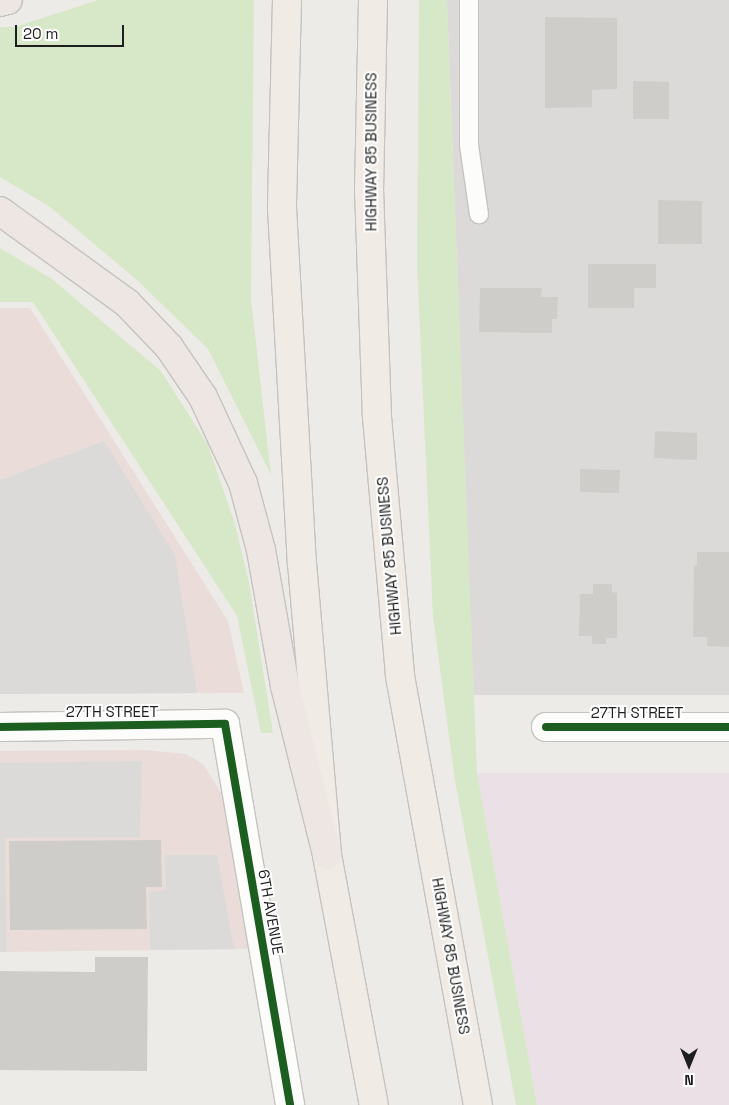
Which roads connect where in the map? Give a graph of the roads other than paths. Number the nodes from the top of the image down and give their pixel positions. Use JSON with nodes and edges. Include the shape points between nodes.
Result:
{"nodes":[{"id":1,"x":8,"y":0,"type":"edge"},
{"id":2,"x":287,"y":0,"type":"edge"},
{"id":3,"x":374,"y":0,"type":"edge"},
{"id":4,"x":469,"y":0,"type":"edge"},
{"id":5,"x":0,"y":2,"type":"edge"},
{"id":6,"x":0,"y":211,"type":"edge"},
{"id":7,"x":479,"y":214,"type":"dead end"},
{"id":8,"x":225,"y":724,"type":"joint"},
{"id":9,"x":0,"y":727,"type":"edge"},
{"id":10,"x":546,"y":727,"type":"dead end"},
{"id":11,"x":729,"y":727,"type":"edge"},
{"id":12,"x":328,"y":855,"type":"junction"},
{"id":13,"x":290,"y":1105,"type":"edge"},
{"id":14,"x":374,"y":1105,"type":"edge"},
{"id":15,"x":478,"y":1105,"type":"edge"}],
"edges":[{"from":1,"to":5,"type":"highway"},
{"from":2,"to":12,"type":"main road","via":[[282,208],[302,563]]},
{"from":3,"to":15,"type":"main road","name":"HIGHWAY 85 BUSINESS","via":[[369,189],[377,417],[400,676]]},
{"from":4,"to":7,"type":"lane","via":[[469,146]]},
{"from":6,"to":12,"type":"highway","via":[[127,304],[169,348],[203,397],[243,483],[261,550],[286,686]]},
{"from":8,"to":9,"type":"street","name":"27TH STREET"},
{"from":8,"to":13,"type":"street","name":"6TH AVENUE"},
{"from":10,"to":11,"type":"street","name":"27TH STREET"},
{"from":12,"to":14,"type":"main road"}]}
